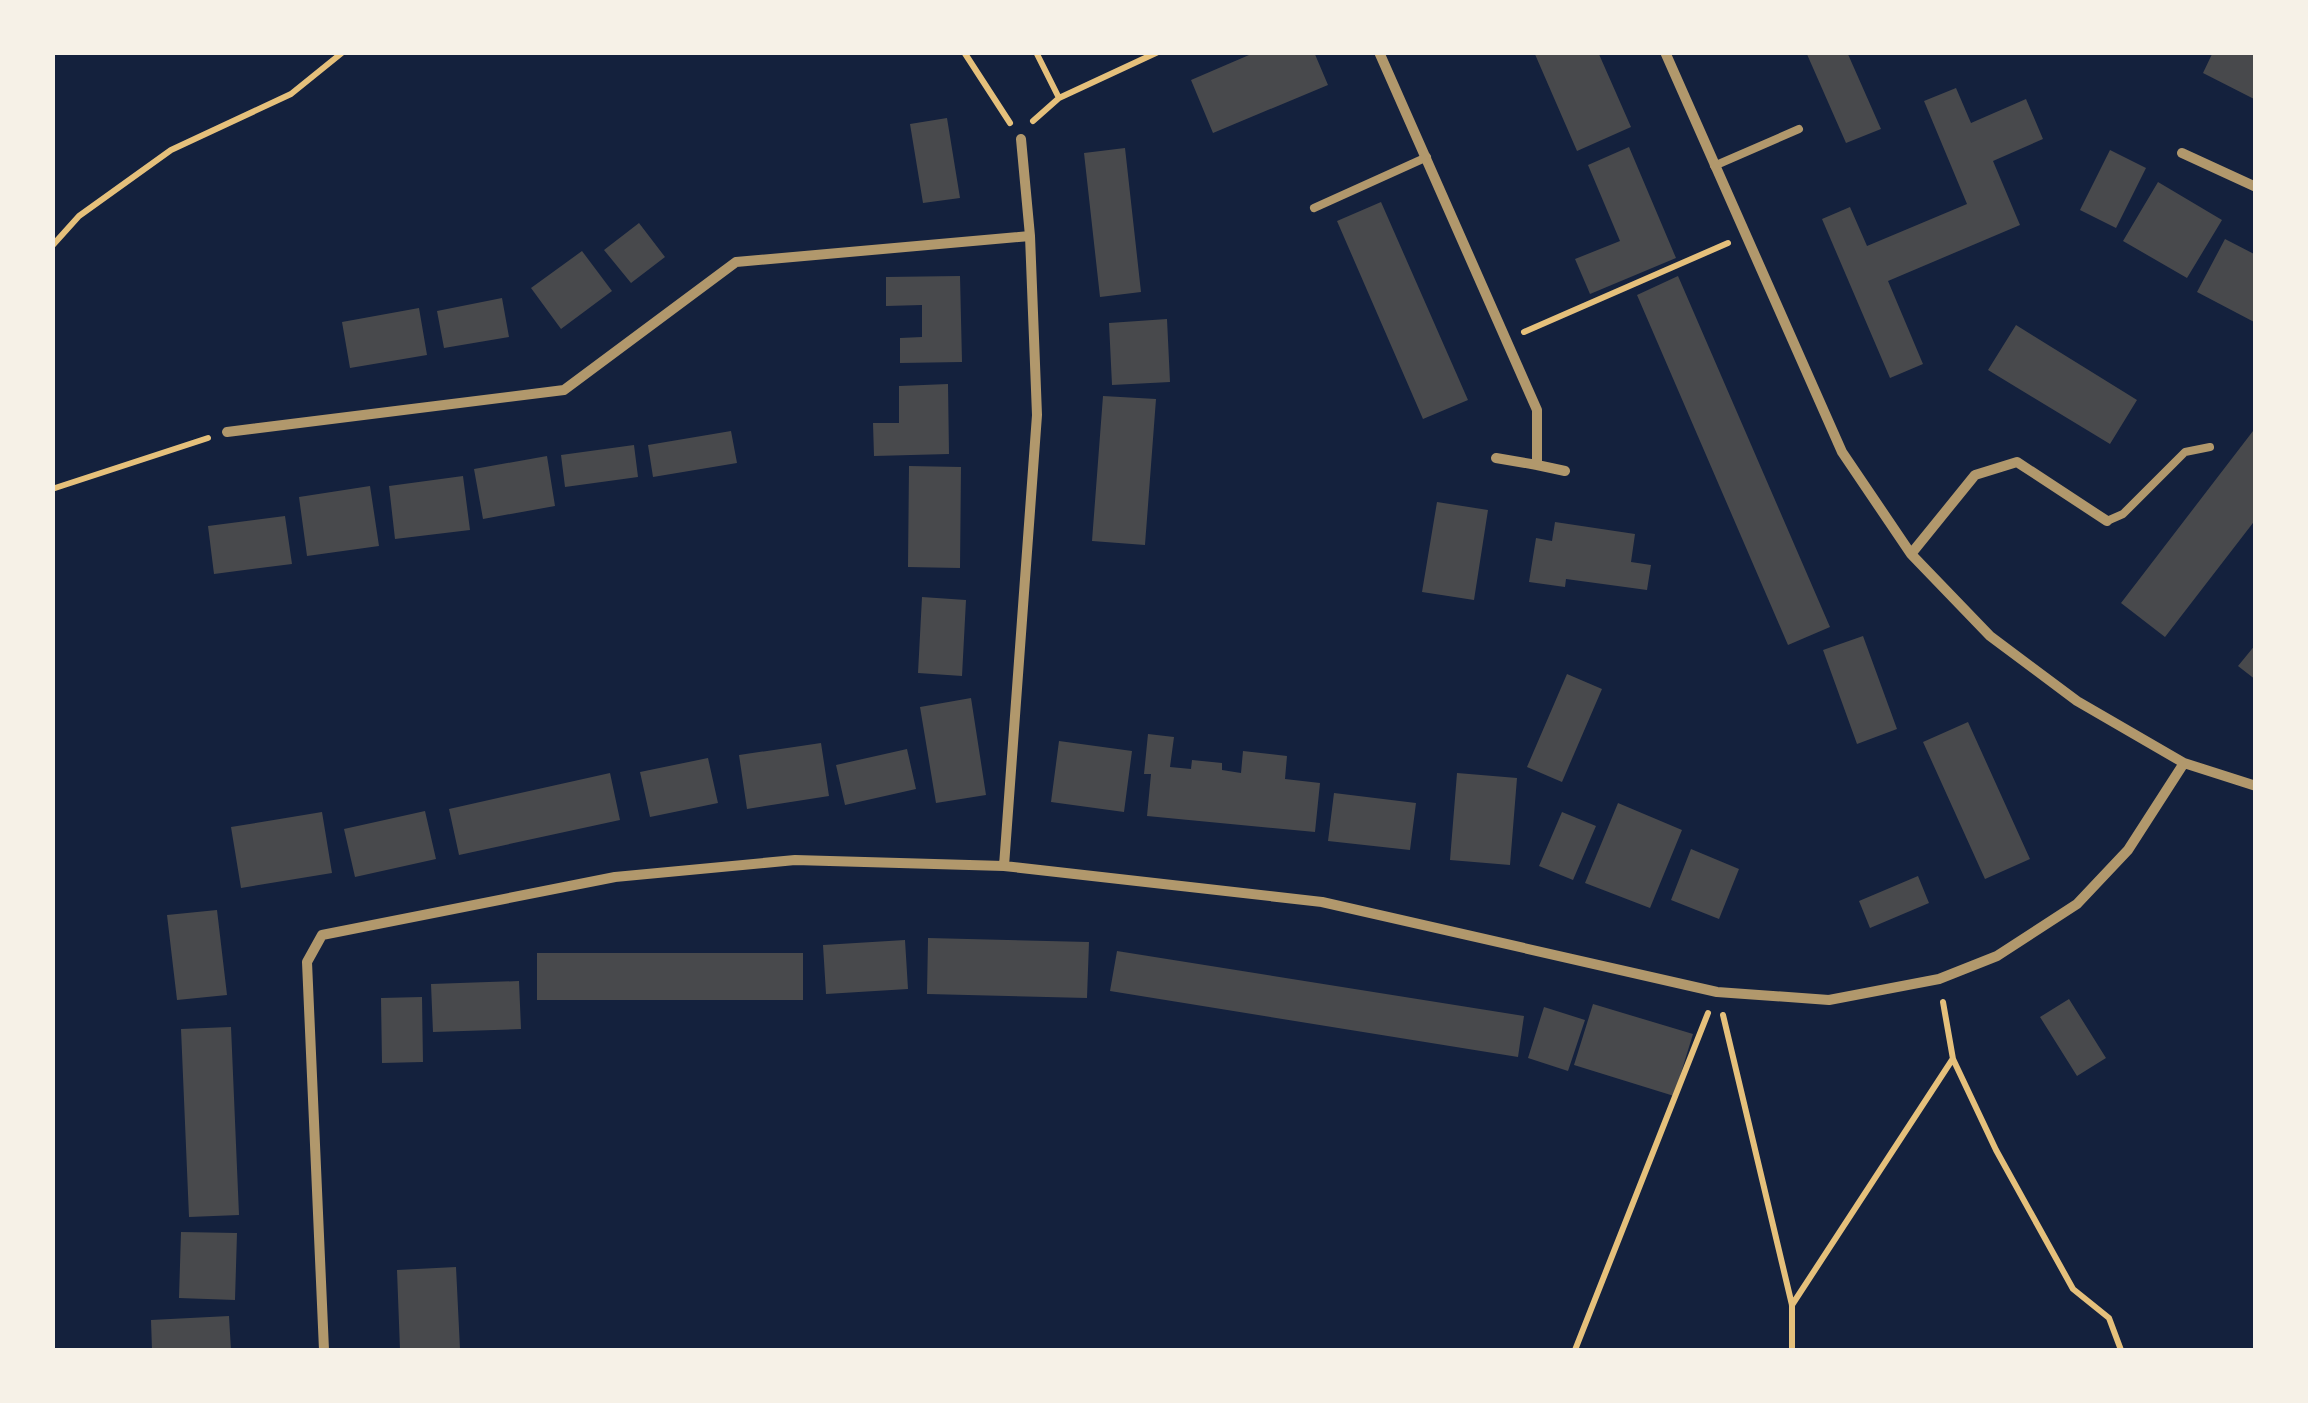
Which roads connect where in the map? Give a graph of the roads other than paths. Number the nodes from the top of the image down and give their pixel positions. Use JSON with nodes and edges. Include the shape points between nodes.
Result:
{"nodes":[{"id":1,"x":1379,"y":52,"type":"edge"},
{"id":2,"x":1664,"y":52,"type":"edge"},
{"id":3,"x":1800,"y":130,"type":"dead end"},
{"id":4,"x":1020,"y":139,"type":"road end"},
{"id":5,"x":2182,"y":153,"type":"dead end"},
{"id":6,"x":1427,"y":157,"type":"junction"},
{"id":7,"x":1714,"y":166,"type":"junction"},
{"id":8,"x":2256,"y":187,"type":"edge"},
{"id":9,"x":1314,"y":208,"type":"dead end"},
{"id":10,"x":1030,"y":236,"type":"junction"},
{"id":11,"x":228,"y":432,"type":"road end"},
{"id":12,"x":2210,"y":447,"type":"dead end"},
{"id":13,"x":1496,"y":458,"type":"dead end"},
{"id":14,"x":1537,"y":466,"type":"junction"},
{"id":15,"x":1565,"y":471,"type":"dead end"},
{"id":16,"x":2107,"y":521,"type":"joint"},
{"id":17,"x":1911,"y":554,"type":"junction"},
{"id":18,"x":2184,"y":762,"type":"junction"},
{"id":19,"x":2256,"y":786,"type":"edge"},
{"id":20,"x":1004,"y":866,"type":"junction"},
{"id":21,"x":324,"y":1350,"type":"edge"}],
"edges":[{"from":1,"to":6,"type":"street"},
{"from":2,"to":7,"type":"street"},
{"from":3,"to":7,"type":"lane"},
{"from":4,"to":10,"type":"street"},
{"from":5,"to":8,"type":"street"},
{"from":6,"to":9,"type":"lane"},
{"from":6,"to":14,"type":"street","via":[[1537,410]]},
{"from":7,"to":17,"type":"street","via":[[1842,452]]},
{"from":10,"to":11,"type":"street","via":[[736,262],[564,390]]},
{"from":10,"to":20,"type":"street","via":[[1037,414]]},
{"from":12,"to":16,"type":"lane","via":[[2184,452],[2123,514]]},
{"from":13,"to":14,"type":"street"},
{"from":14,"to":15,"type":"street"},
{"from":16,"to":17,"type":"street","via":[[2017,462],[1975,475]]},
{"from":17,"to":18,"type":"street","via":[[1990,636],[2077,701]]},
{"from":18,"to":19,"type":"street"},
{"from":18,"to":20,"type":"street","via":[[2128,850],[2076,904],[1998,956],[1939,979],[1830,1000],[1717,992],[1322,902]]},
{"from":20,"to":21,"type":"street","via":[[795,860],[615,877],[322,935],[307,962]]}]}
